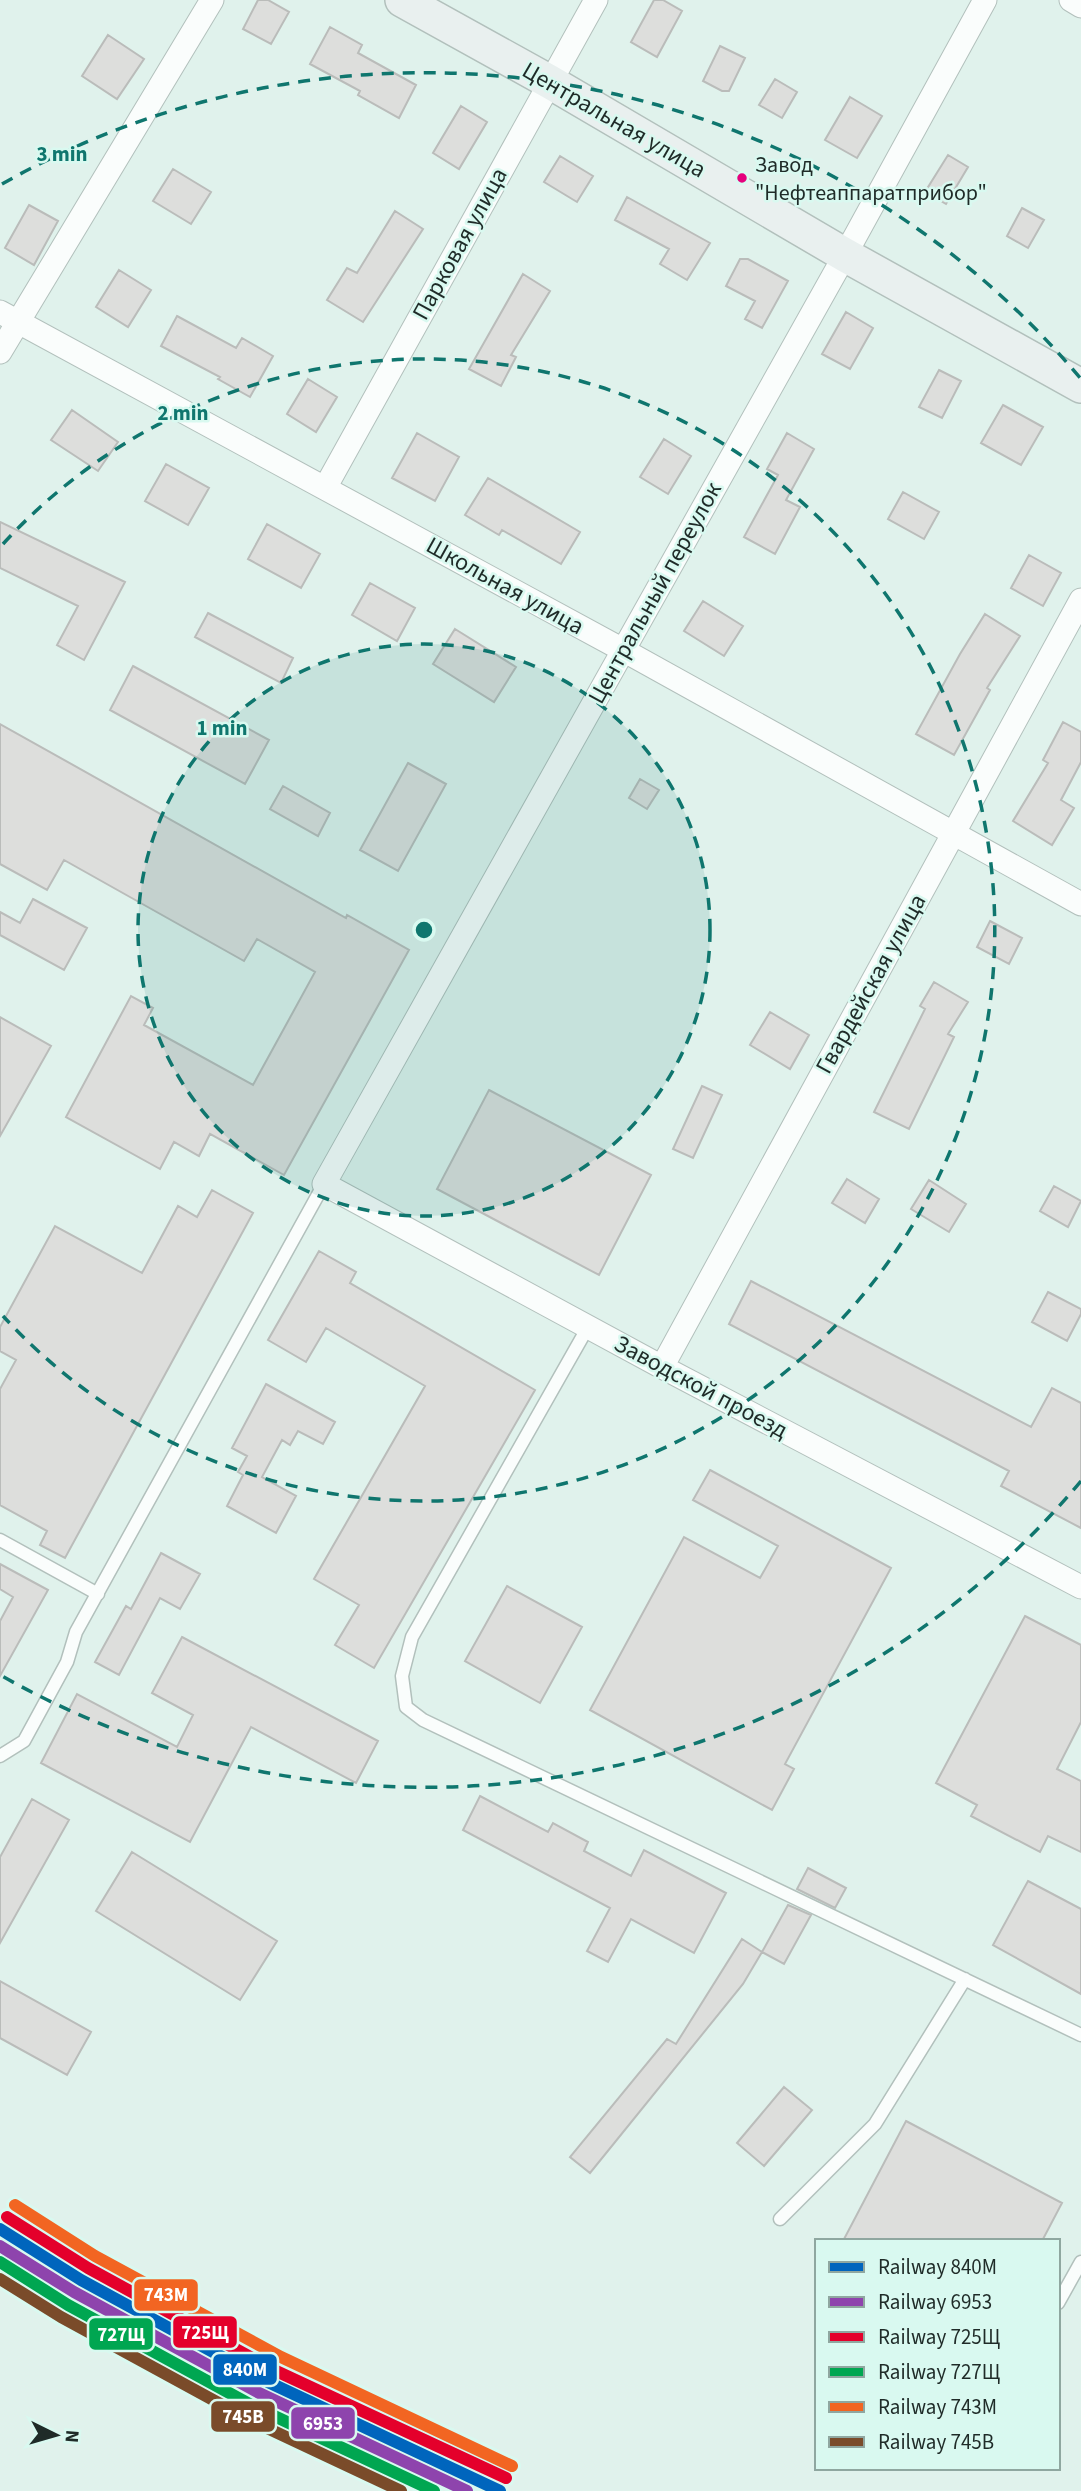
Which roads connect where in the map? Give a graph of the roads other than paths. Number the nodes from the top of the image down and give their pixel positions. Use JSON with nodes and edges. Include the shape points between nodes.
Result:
{"nodes":[{"id":1,"x":212,"y":0,"type":"edge"},
{"id":2,"x":402,"y":0,"type":"edge"},
{"id":3,"x":596,"y":0,"type":"edge"},
{"id":4,"x":985,"y":0,"type":"edge"},
{"id":5,"x":1071,"y":0,"type":"edge"},
{"id":6,"x":1081,"y":6,"type":"edge"},
{"id":7,"x":550,"y":82,"type":"junction"},
{"id":8,"x":845,"y":255,"type":"junction"},
{"id":9,"x":9,"y":316,"type":"edge"},
{"id":10,"x":0,"y":352,"type":"edge"},
{"id":11,"x":1081,"y":386,"type":"edge"},
{"id":12,"x":325,"y":488,"type":"junction"},
{"id":13,"x":1081,"y":600,"type":"edge"},
{"id":14,"x":623,"y":650,"type":"junction"},
{"id":15,"x":954,"y":833,"type":"junction"},
{"id":16,"x":1081,"y":904,"type":"edge"},
{"id":17,"x":324,"y":1184,"type":"junction"},
{"id":18,"x":588,"y":1327,"type":"junction"},
{"id":19,"x":662,"y":1367,"type":"junction"},
{"id":20,"x":0,"y":1540,"type":"edge"},
{"id":21,"x":1081,"y":1587,"type":"edge"},
{"id":22,"x":98,"y":1594,"type":"junction"},
{"id":23,"x":0,"y":1756,"type":"edge"},
{"id":24,"x":965,"y":1979,"type":"junction"},
{"id":25,"x":1081,"y":2035,"type":"edge"},
{"id":26,"x":780,"y":2219,"type":"dead end"},
{"id":27,"x":1081,"y":2262,"type":"edge"},
{"id":28,"x":1060,"y":2299,"type":"edge"}],
"edges":[{"from":1,"to":9,"type":"street"},
{"from":2,"to":7,"type":"street","name":"Центральная улица"},
{"from":3,"to":7,"type":"street","name":"Парковая улица"},
{"from":4,"to":8,"type":"street","name":"Центральный переулок"},
{"from":5,"to":6,"type":"street"},
{"from":7,"to":8,"type":"street","name":"Центральная улица"},
{"from":7,"to":12,"type":"street","name":"Парковая улица"},
{"from":8,"to":11,"type":"street","name":"Центральная улица"},
{"from":8,"to":14,"type":"street","name":"Центральный переулок"},
{"from":9,"to":10,"type":"street"},
{"from":9,"to":12,"type":"street","name":"Школьная улица"},
{"from":12,"to":14,"type":"street","name":"Школьная улица"},
{"from":13,"to":15,"type":"street","name":"Гвардейская улица"},
{"from":14,"to":15,"type":"street","name":"Школьная улица"},
{"from":14,"to":17,"type":"street","name":"Центральный переулок"},
{"from":15,"to":16,"type":"street","name":"Школьная улица"},
{"from":15,"to":19,"type":"street","name":"Гвардейская улица"},
{"from":17,"to":18,"type":"street","name":"Заводской проезд"},
{"from":17,"to":22,"type":"lane"},
{"from":18,"to":19,"type":"street","name":"Заводской проезд"},
{"from":18,"to":24,"type":"lane","via":[[412,1637],[402,1676],[406,1707],[423,1720]]},
{"from":19,"to":21,"type":"street","name":"Заводской проезд"},
{"from":20,"to":22,"type":"lane"},
{"from":22,"to":23,"type":"lane","via":[[24,1741]]},
{"from":24,"to":25,"type":"lane"},
{"from":24,"to":26,"type":"lane","via":[[876,2124]]},
{"from":27,"to":28,"type":"lane"}]}
